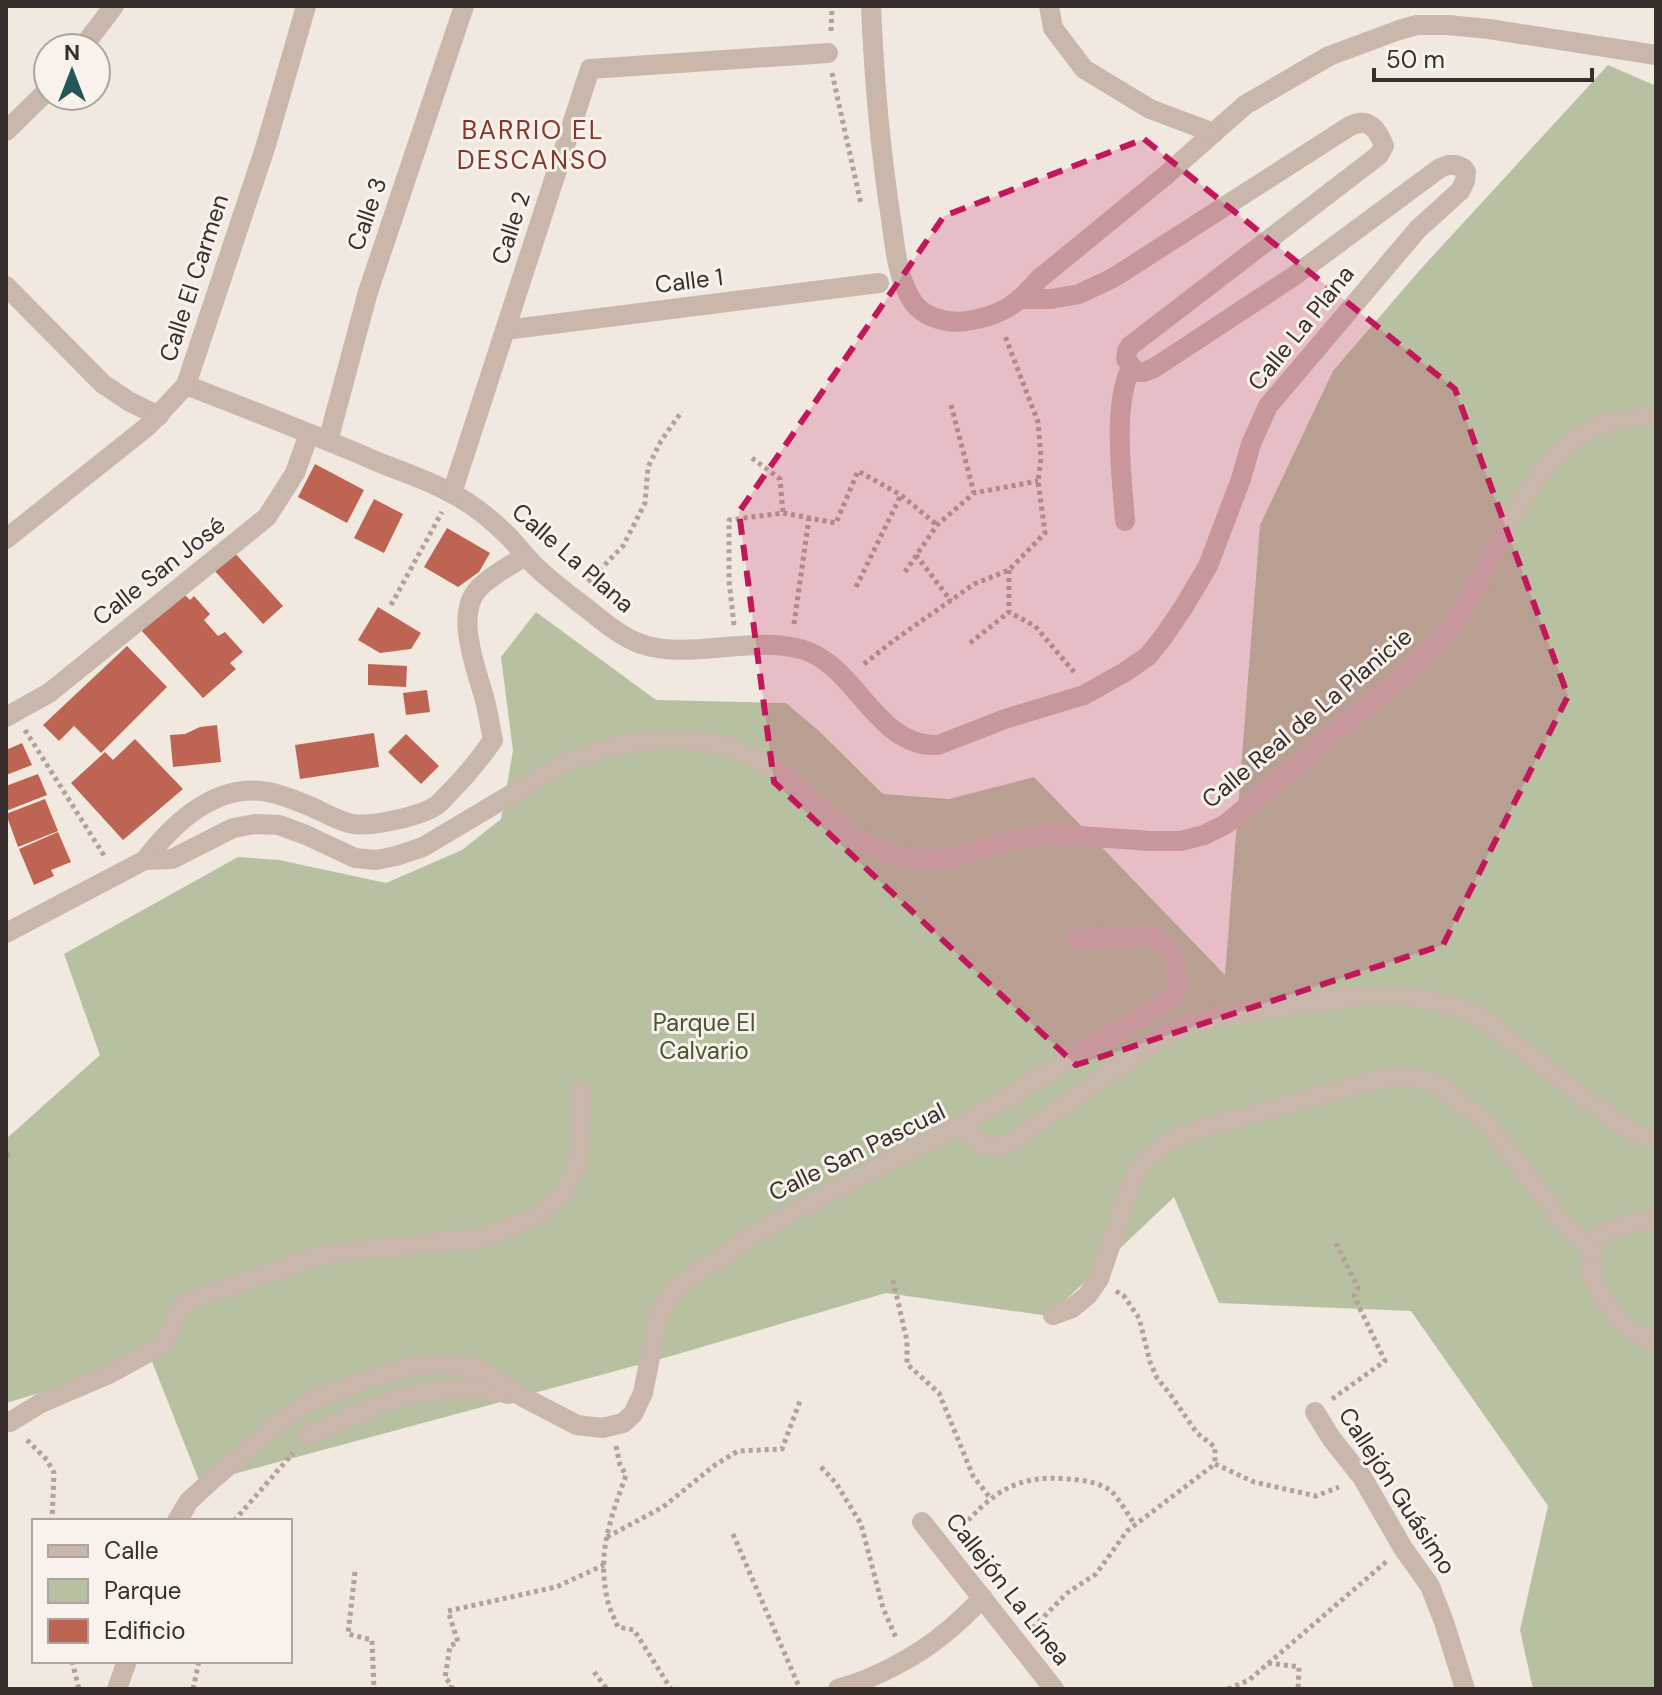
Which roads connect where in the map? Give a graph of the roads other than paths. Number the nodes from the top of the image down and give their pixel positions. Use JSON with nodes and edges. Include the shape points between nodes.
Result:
{"nodes":[{"id":1,"x":114,"y":6,"type":"edge"},
{"id":2,"x":306,"y":6,"type":"edge"},
{"id":3,"x":464,"y":6,"type":"edge"},
{"id":4,"x":871,"y":6,"type":"edge"},
{"id":5,"x":1049,"y":6,"type":"edge"},
{"id":6,"x":94,"y":32,"type":"edge"},
{"id":7,"x":828,"y":53,"type":"road end"},
{"id":8,"x":1656,"y":55,"type":"edge"},
{"id":9,"x":32,"y":106,"type":"edge"},
{"id":10,"x":6,"y":131,"type":"edge"},
{"id":11,"x":1214,"y":133,"type":"junction"},
{"id":12,"x":879,"y":283,"type":"dead end"},
{"id":13,"x":6,"y":286,"type":"edge"},
{"id":14,"x":1022,"y":299,"type":"junction"},
{"id":15,"x":505,"y":330,"type":"junction"},
{"id":16,"x":1131,"y":367,"type":"junction"},
{"id":17,"x":186,"y":385,"type":"junction"},
{"id":18,"x":159,"y":416,"type":"junction"},
{"id":19,"x":1656,"y":417,"type":"edge"},
{"id":20,"x":318,"y":437,"type":"junction"},
{"id":21,"x":452,"y":493,"type":"junction"},
{"id":22,"x":1125,"y":521,"type":"dead end"},
{"id":23,"x":6,"y":539,"type":"edge"},
{"id":24,"x":525,"y":556,"type":"junction"},
{"id":25,"x":6,"y":717,"type":"edge"},
{"id":26,"x":145,"y":860,"type":"junction"},
{"id":27,"x":6,"y":933,"type":"edge"},
{"id":28,"x":1076,"y":939,"type":"dead end"},
{"id":29,"x":581,"y":1089,"type":"dead end"},
{"id":30,"x":961,"y":1125,"type":"junction"},
{"id":31,"x":1656,"y":1139,"type":"edge"},
{"id":32,"x":1656,"y":1217,"type":"edge"},
{"id":33,"x":1591,"y":1248,"type":"junction"},
{"id":34,"x":1053,"y":1315,"type":"dead end"},
{"id":35,"x":1656,"y":1341,"type":"edge"},
{"id":36,"x":523,"y":1397,"type":"junction"},
{"id":37,"x":1315,"y":1412,"type":"road end"},
{"id":38,"x":8,"y":1421,"type":"edge"},
{"id":39,"x":307,"y":1437,"type":"road end"},
{"id":40,"x":178,"y":1519,"type":"edge"},
{"id":41,"x":922,"y":1522,"type":"dead end"},
{"id":42,"x":983,"y":1598,"type":"junction"},
{"id":43,"x":126,"y":1663,"type":"edge"},
{"id":44,"x":117,"y":1689,"type":"edge"},
{"id":45,"x":838,"y":1689,"type":"edge"},
{"id":46,"x":1054,"y":1689,"type":"edge"},
{"id":47,"x":1465,"y":1689,"type":"edge"}],
"edges":[{"from":1,"to":6,"type":"street"},
{"from":2,"to":17,"type":"street","name":"Calle El Carmen"},
{"from":3,"to":20,"type":"street","name":"Calle 3"},
{"from":4,"to":14,"type":"street","via":[[882,161],[906,289],[926,313],[955,323],[996,313]]},
{"from":5,"to":11,"type":"street","via":[[1053,28],[1084,69],[1150,109]]},
{"from":7,"to":15,"type":"street","name":"Calle 2","via":[[590,69]]},
{"from":8,"to":11,"type":"street","via":[[1489,29],[1417,25],[1329,56],[1245,105]]},
{"from":9,"to":10,"type":"street"},
{"from":11,"to":14,"type":"street","via":[[1039,279]]},
{"from":12,"to":15,"type":"street","name":"Calle 1"},
{"from":13,"to":18,"type":"street","via":[[103,384]]},
{"from":14,"to":16,"type":"street","via":[[1079,294],[1113,278],[1350,126],[1359,121],[1370,125],[1383,141],[1379,155],[1138,338],[1127,351]]},
{"from":15,"to":21,"type":"street","name":"Calle 2"},
{"from":16,"to":22,"type":"street","via":[[1121,407]]},
{"from":16,"to":24,"type":"street","name":"Calle La Plana","via":[[1136,372],[1154,368],[1294,276],[1440,168],[1456,165],[1466,172],[1460,191],[1418,229],[1268,406],[1208,566],[1164,636],[1148,656],[1090,691],[927,746],[895,732],[822,660],[804,650],[754,644],[664,649],[639,643],[610,626]]},
{"from":17,"to":18,"type":"street","name":"Calle El Carmen"},
{"from":17,"to":20,"type":"street","name":"Calle La Plana"},
{"from":18,"to":23,"type":"street","name":"Calle El Carmen"},
{"from":19,"to":26,"type":"street","name":"Calle Real de La Planicie","via":[[1617,420],[1591,429],[1562,450],[1539,475],[1460,614],[1434,646],[1226,824],[1204,835],[1151,841],[1051,834],[948,859],[897,857],[852,837],[785,776],[757,759],[726,746],[665,739],[602,749],[562,764],[423,847],[396,856],[355,858],[279,825],[255,824],[233,828],[172,859]]},
{"from":20,"to":21,"type":"street","name":"Calle La Plana"},
{"from":20,"to":25,"type":"street","name":"Calle San José","via":[[267,517],[49,693]]},
{"from":21,"to":24,"type":"street","name":"Calle La Plana","via":[[508,536]]},
{"from":24,"to":26,"type":"street","name":"Calle Real de La Planicie","via":[[471,598],[469,638],[493,740],[436,806],[408,817],[353,824],[284,796],[243,791],[191,813]]},
{"from":26,"to":27,"type":"street","name":"Calle Real de La Planicie"},
{"from":28,"to":30,"type":"street","via":[[1158,939],[1178,977],[1176,993]]},
{"from":29,"to":38,"type":"street","via":[[575,1170],[562,1195],[533,1218],[481,1238],[325,1254],[187,1301],[160,1346]]},
{"from":30,"to":31,"type":"street","name":"Calle San Pascual","via":[[978,1143],[993,1149],[1008,1144],[1164,1035],[1191,1023],[1364,995],[1398,995],[1460,1008],[1487,1022],[1600,1110],[1634,1133]]},
{"from":30,"to":36,"type":"street","name":"Calle San Pascual","via":[[771,1223],[683,1282],[658,1317],[643,1393],[623,1423],[602,1428],[577,1425]]},
{"from":32,"to":33,"type":"street","via":[[1604,1234]]},
{"from":33,"to":34,"type":"street","via":[[1567,1228],[1487,1123],[1438,1085],[1417,1078],[1383,1078],[1169,1141],[1146,1159],[1132,1181],[1099,1279],[1072,1308]]},
{"from":33,"to":35,"type":"street","via":[[1592,1275],[1604,1300],[1635,1334]]},
{"from":36,"to":39,"type":"street","via":[[490,1389],[441,1388],[404,1395]]},
{"from":36,"to":40,"type":"street","via":[[477,1369],[450,1364],[417,1365],[368,1379],[310,1401],[281,1421],[189,1501]]},
{"from":37,"to":47,"type":"street","name":"Callejón Guásimo","via":[[1430,1586]]},
{"from":41,"to":42,"type":"street","name":"Callejón La Línea"},
{"from":42,"to":45,"type":"street","via":[[946,1633],[906,1659]]},
{"from":42,"to":46,"type":"street","name":"Callejón La Línea"},
{"from":43,"to":44,"type":"street"}]}
